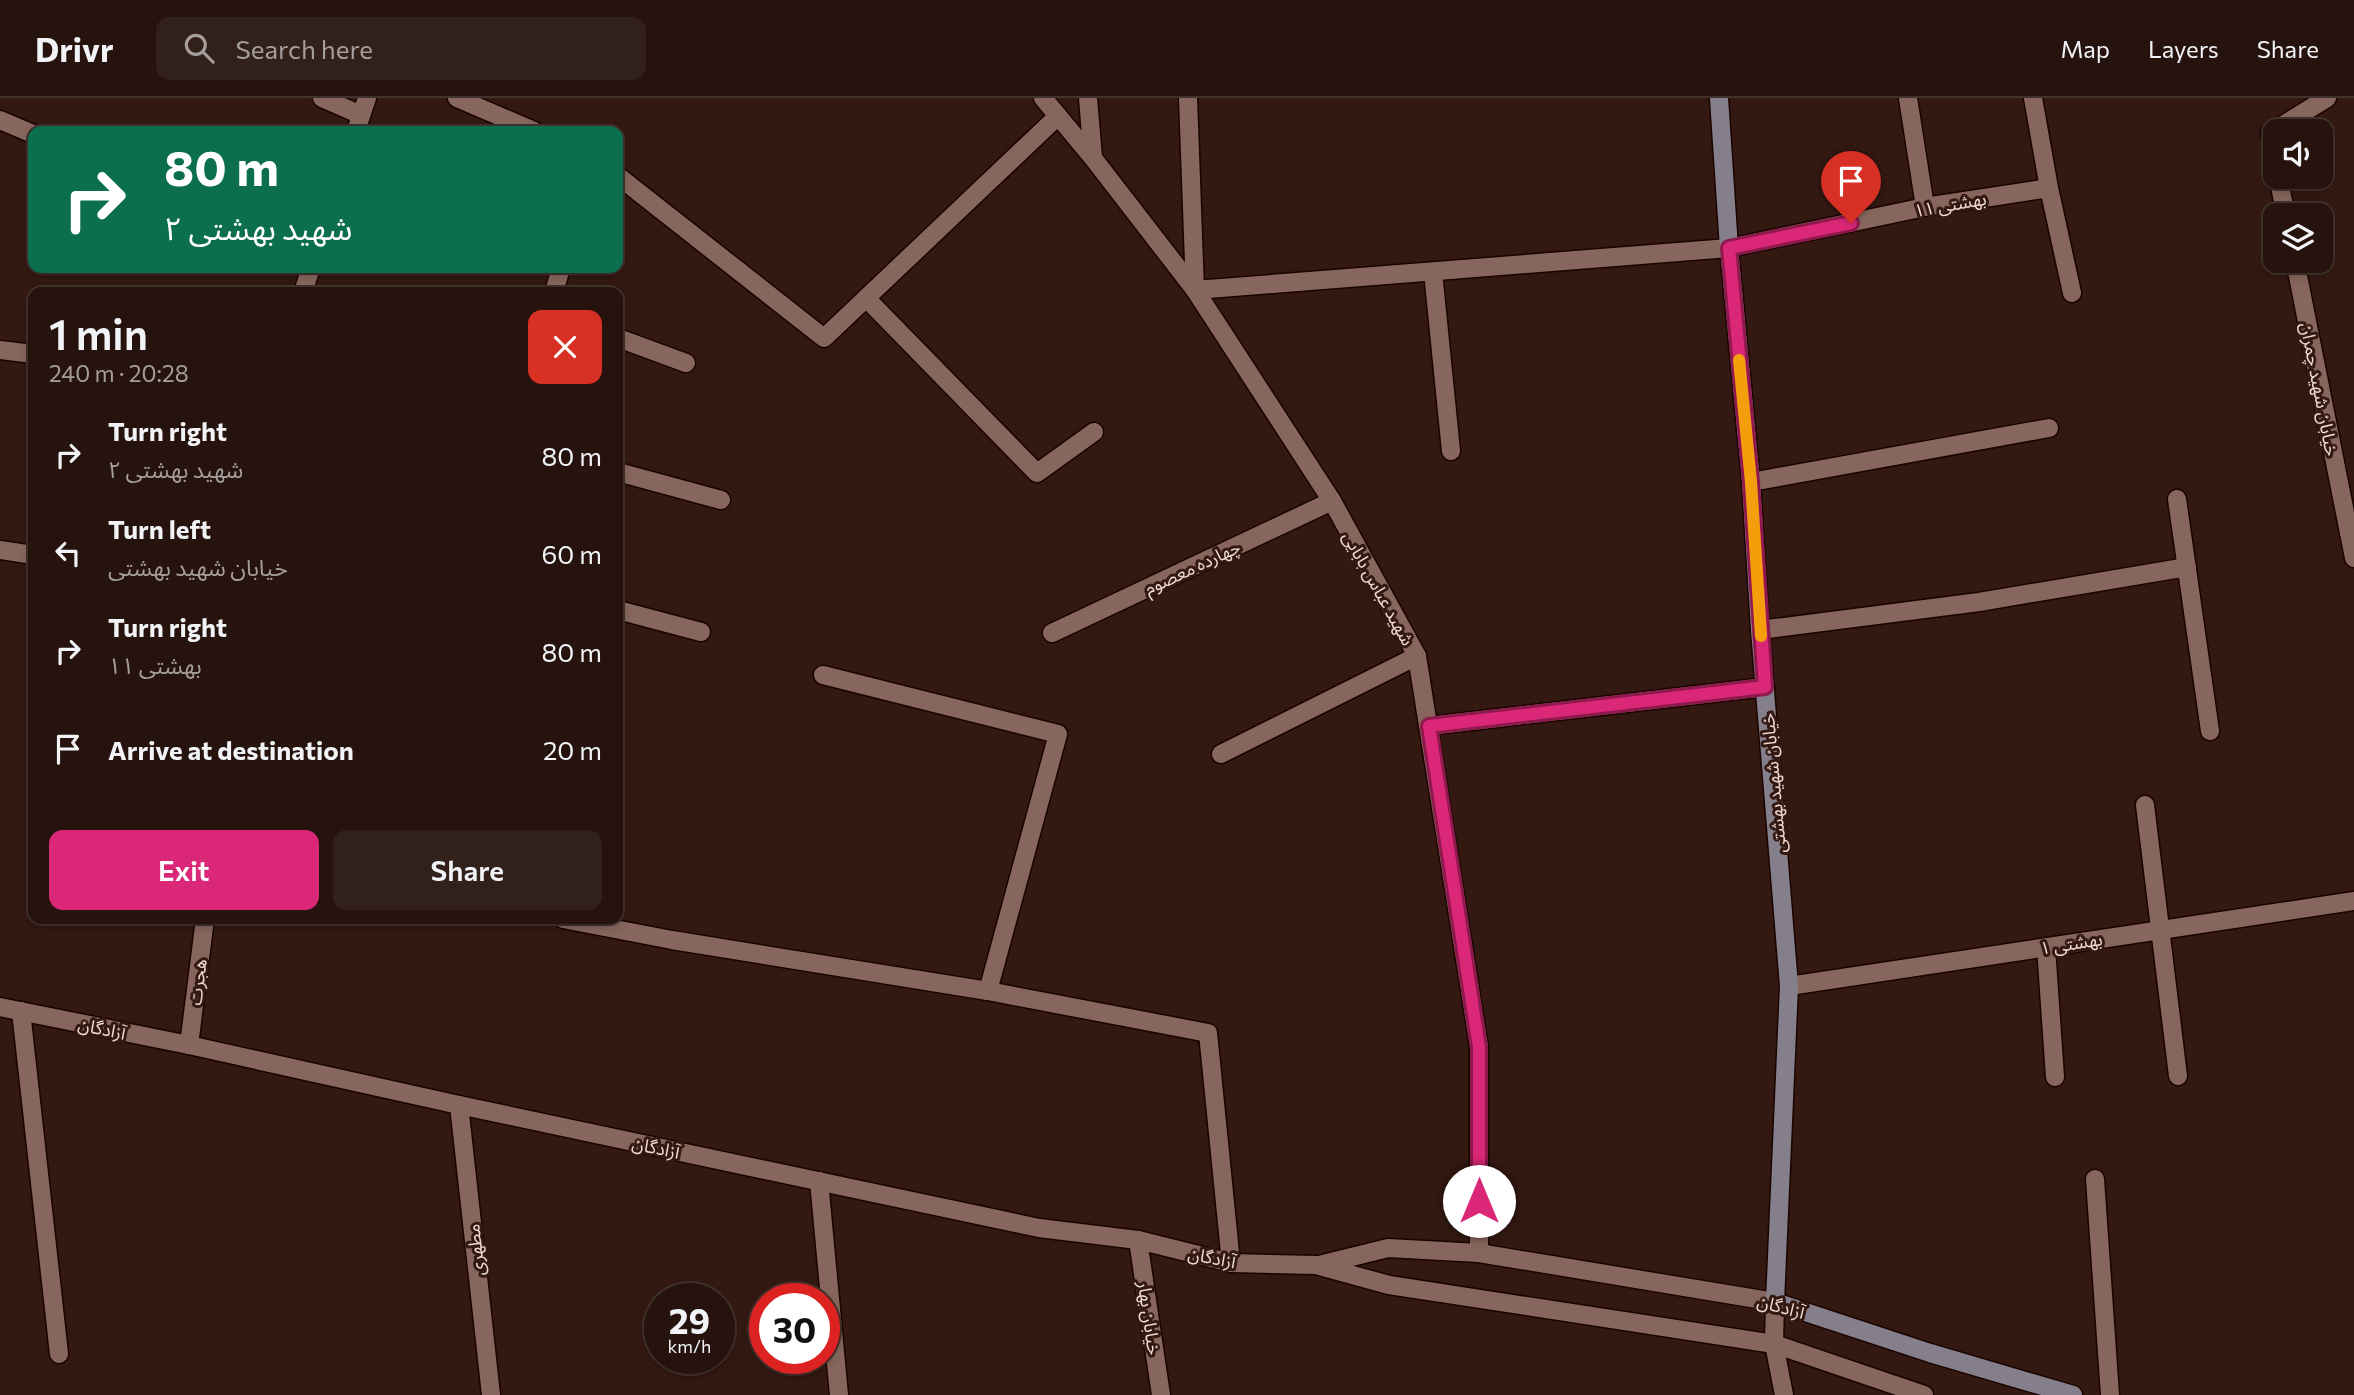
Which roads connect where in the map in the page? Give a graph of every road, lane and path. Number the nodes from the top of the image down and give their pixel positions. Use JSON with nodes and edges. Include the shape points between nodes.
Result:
{"nodes":[{"id":1,"x":322,"y":98,"type":"edge"},
{"id":2,"x":457,"y":98,"type":"edge"},
{"id":3,"x":1043,"y":98,"type":"edge"},
{"id":4,"x":1088,"y":98,"type":"edge"},
{"id":5,"x":1188,"y":98,"type":"edge"},
{"id":6,"x":1718,"y":98,"type":"edge"},
{"id":7,"x":1908,"y":98,"type":"edge"},
{"id":8,"x":2033,"y":98,"type":"edge"},
{"id":9,"x":2327,"y":98,"type":"edge"},
{"id":10,"x":361,"y":115,"type":"edge"},
{"id":11,"x":1058,"y":116,"type":"junction"},
{"id":12,"x":2293,"y":119,"type":"edge"},
{"id":13,"x":0,"y":120,"type":"edge"},
{"id":14,"x":522,"y":126,"type":"edge"},
{"id":15,"x":28,"y":132,"type":"edge"},
{"id":16,"x":1093,"y":158,"type":"junction"},
{"id":17,"x":623,"y":180,"type":"edge"},
{"id":18,"x":2049,"y":188,"type":"junction"},
{"id":19,"x":1925,"y":207,"type":"junction"},
{"id":20,"x":1729,"y":248,"type":"junction"},
{"id":21,"x":1433,"y":272,"type":"junction"},
{"id":22,"x":2297,"y":273,"type":"edge"},
{"id":23,"x":1195,"y":290,"type":"junction"},
{"id":24,"x":2071,"y":293,"type":"dead end"},
{"id":25,"x":866,"y":298,"type":"junction"},
{"id":26,"x":623,"y":340,"type":"edge"},
{"id":27,"x":0,"y":350,"type":"edge"},
{"id":28,"x":28,"y":353,"type":"edge"},
{"id":29,"x":686,"y":363,"type":"dead end"},
{"id":30,"x":2049,"y":428,"type":"dead end"},
{"id":31,"x":1094,"y":432,"type":"dead end"},
{"id":32,"x":1451,"y":451,"type":"dead end"},
{"id":33,"x":623,"y":473,"type":"edge"},
{"id":34,"x":1751,"y":482,"type":"junction"},
{"id":35,"x":2177,"y":499,"type":"dead end"},
{"id":36,"x":721,"y":500,"type":"dead end"},
{"id":37,"x":1332,"y":500,"type":"junction"},
{"id":38,"x":0,"y":550,"type":"edge"},
{"id":39,"x":28,"y":554,"type":"edge"},
{"id":40,"x":2354,"y":558,"type":"edge"},
{"id":41,"x":2187,"y":567,"type":"junction"},
{"id":42,"x":623,"y":611,"type":"edge"},
{"id":43,"x":1760,"y":629,"type":"junction"},
{"id":44,"x":701,"y":632,"type":"dead end"},
{"id":45,"x":1052,"y":633,"type":"dead end"},
{"id":46,"x":1417,"y":656,"type":"junction"},
{"id":47,"x":823,"y":676,"type":"dead end"},
{"id":48,"x":1765,"y":687,"type":"junction"},
{"id":49,"x":1429,"y":726,"type":"junction"},
{"id":50,"x":2210,"y":731,"type":"dead end"},
{"id":51,"x":1222,"y":754,"type":"dead end"},
{"id":52,"x":2145,"y":806,"type":"dead end"},
{"id":53,"x":2354,"y":901,"type":"edge"},
{"id":54,"x":204,"y":924,"type":"edge"},
{"id":55,"x":589,"y":924,"type":"edge"},
{"id":56,"x":2161,"y":929,"type":"junction"},
{"id":57,"x":2046,"y":947,"type":"junction"},
{"id":58,"x":1789,"y":986,"type":"junction"},
{"id":59,"x":988,"y":990,"type":"junction"},
{"id":60,"x":0,"y":1007,"type":"edge"},
{"id":61,"x":21,"y":1011,"type":"junction"},
{"id":62,"x":189,"y":1045,"type":"junction"},
{"id":63,"x":2178,"y":1076,"type":"dead end"},
{"id":64,"x":2055,"y":1077,"type":"dead end"},
{"id":65,"x":459,"y":1105,"type":"junction"},
{"id":66,"x":2095,"y":1179,"type":"dead end"},
{"id":67,"x":819,"y":1181,"type":"junction"},
{"id":68,"x":1138,"y":1240,"type":"junction"},
{"id":69,"x":1479,"y":1253,"type":"junction"},
{"id":70,"x":1231,"y":1263,"type":"junction"},
{"id":71,"x":1316,"y":1265,"type":"junction"},
{"id":72,"x":1775,"y":1302,"type":"junction"},
{"id":73,"x":1774,"y":1343,"type":"junction"},
{"id":74,"x":59,"y":1354,"type":"dead end"},
{"id":75,"x":491,"y":1395,"type":"edge"},
{"id":76,"x":839,"y":1395,"type":"edge"},
{"id":77,"x":1161,"y":1395,"type":"edge"},
{"id":78,"x":1784,"y":1395,"type":"edge"},
{"id":79,"x":1924,"y":1395,"type":"edge"},
{"id":80,"x":2073,"y":1395,"type":"edge"},
{"id":81,"x":2110,"y":1395,"type":"edge"}],
"edges":[{"from":1,"to":10,"type":"street"},
{"from":2,"to":14,"type":"street"},
{"from":3,"to":11,"type":"street","name":"شهید عباس بابایی"},
{"from":4,"to":16,"type":"street"},
{"from":5,"to":23,"type":"street"},
{"from":6,"to":20,"type":"main road","name":"خیابان شهید بهشتی"},
{"from":7,"to":19,"type":"street"},
{"from":8,"to":18,"type":"street"},
{"from":9,"to":12,"type":"street"},
{"from":11,"to":16,"type":"street","name":"شهید عباس بابایی"},
{"from":11,"to":25,"type":"street"},
{"from":13,"to":15,"type":"street"},
{"from":16,"to":23,"type":"street","name":"شهید عباس بابایی"},
{"from":17,"to":25,"type":"street","via":[[824,338]]},
{"from":18,"to":19,"type":"street","name":"بهشتی ۱۱"},
{"from":18,"to":24,"type":"street"},
{"from":19,"to":20,"type":"street","name":"بهشتی ۱۱"},
{"from":20,"to":21,"type":"street","name":"بهشتی ۱۱"},
{"from":20,"to":34,"type":"main road","name":"خیابان شهید بهشتی"},
{"from":21,"to":23,"type":"street","name":"بهشتی ۱۱"},
{"from":21,"to":32,"type":"street"},
{"from":22,"to":40,"type":"street","name":"خیابان شهید چمران"},
{"from":23,"to":37,"type":"street","name":"شهید عباس بابایی"},
{"from":25,"to":31,"type":"street","via":[[1037,473]]},
{"from":26,"to":29,"type":"street"},
{"from":27,"to":28,"type":"street"},
{"from":30,"to":34,"type":"street"},
{"from":33,"to":36,"type":"street"},
{"from":34,"to":43,"type":"main road","name":"خیابان شهید بهشتی"},
{"from":35,"to":41,"type":"street"},
{"from":37,"to":45,"type":"street","name":"چهارده معصوم"},
{"from":37,"to":46,"type":"street","name":"شهید عباس بابایی"},
{"from":38,"to":39,"type":"street"},
{"from":41,"to":43,"type":"street","via":[[1979,602]]},
{"from":41,"to":50,"type":"street"},
{"from":42,"to":44,"type":"street"},
{"from":43,"to":48,"type":"main road","name":"خیابان شهید بهشتی"},
{"from":46,"to":49,"type":"street","name":"شهید عباس بابایی"},
{"from":46,"to":51,"type":"street"},
{"from":47,"to":59,"type":"street","via":[[1058,734]]},
{"from":48,"to":49,"type":"street"},
{"from":48,"to":58,"type":"main road","name":"خیابان شهید بهشتی"},
{"from":49,"to":69,"type":"street","name":"شهید عباس بابایی","via":[[1479,1047]]},
{"from":52,"to":56,"type":"street"},
{"from":53,"to":56,"type":"street","name":"بهشتی ۱"},
{"from":54,"to":62,"type":"street","name":"هجرت"},
{"from":55,"to":59,"type":"street"},
{"from":56,"to":57,"type":"street","name":"بهشتی ۱"},
{"from":56,"to":63,"type":"street"},
{"from":57,"to":58,"type":"street","name":"بهشتی ۱"},
{"from":57,"to":64,"type":"street"},
{"from":58,"to":72,"type":"main road","name":"خیابان شهید بهشتی"},
{"from":59,"to":70,"type":"street","via":[[1208,1033]]},
{"from":60,"to":61,"type":"street","name":"آزادگان"},
{"from":61,"to":62,"type":"street","name":"آزادگان"},
{"from":61,"to":74,"type":"street"},
{"from":62,"to":65,"type":"street","name":"آزادگان"},
{"from":65,"to":67,"type":"street","name":"آزادگان"},
{"from":65,"to":75,"type":"street","name":"مطهری"},
{"from":66,"to":81,"type":"street"},
{"from":67,"to":68,"type":"street","name":"آزادگان","via":[[1039,1228]]},
{"from":67,"to":76,"type":"street"},
{"from":68,"to":70,"type":"street","name":"آزادگان"},
{"from":68,"to":77,"type":"street","name":"خیابان بهار"},
{"from":69,"to":71,"type":"street","name":"آزادگان","via":[[1388,1248]]},
{"from":69,"to":72,"type":"street","name":"آزادگان"},
{"from":70,"to":71,"type":"street","name":"آزادگان"},
{"from":71,"to":73,"type":"street","name":"آزادگان","via":[[1389,1285]]},
{"from":72,"to":73,"type":"street"},
{"from":72,"to":80,"type":"main road","name":"آزادگان"},
{"from":73,"to":78,"type":"street"},
{"from":73,"to":79,"type":"street","name":"آزادگان"}]}
